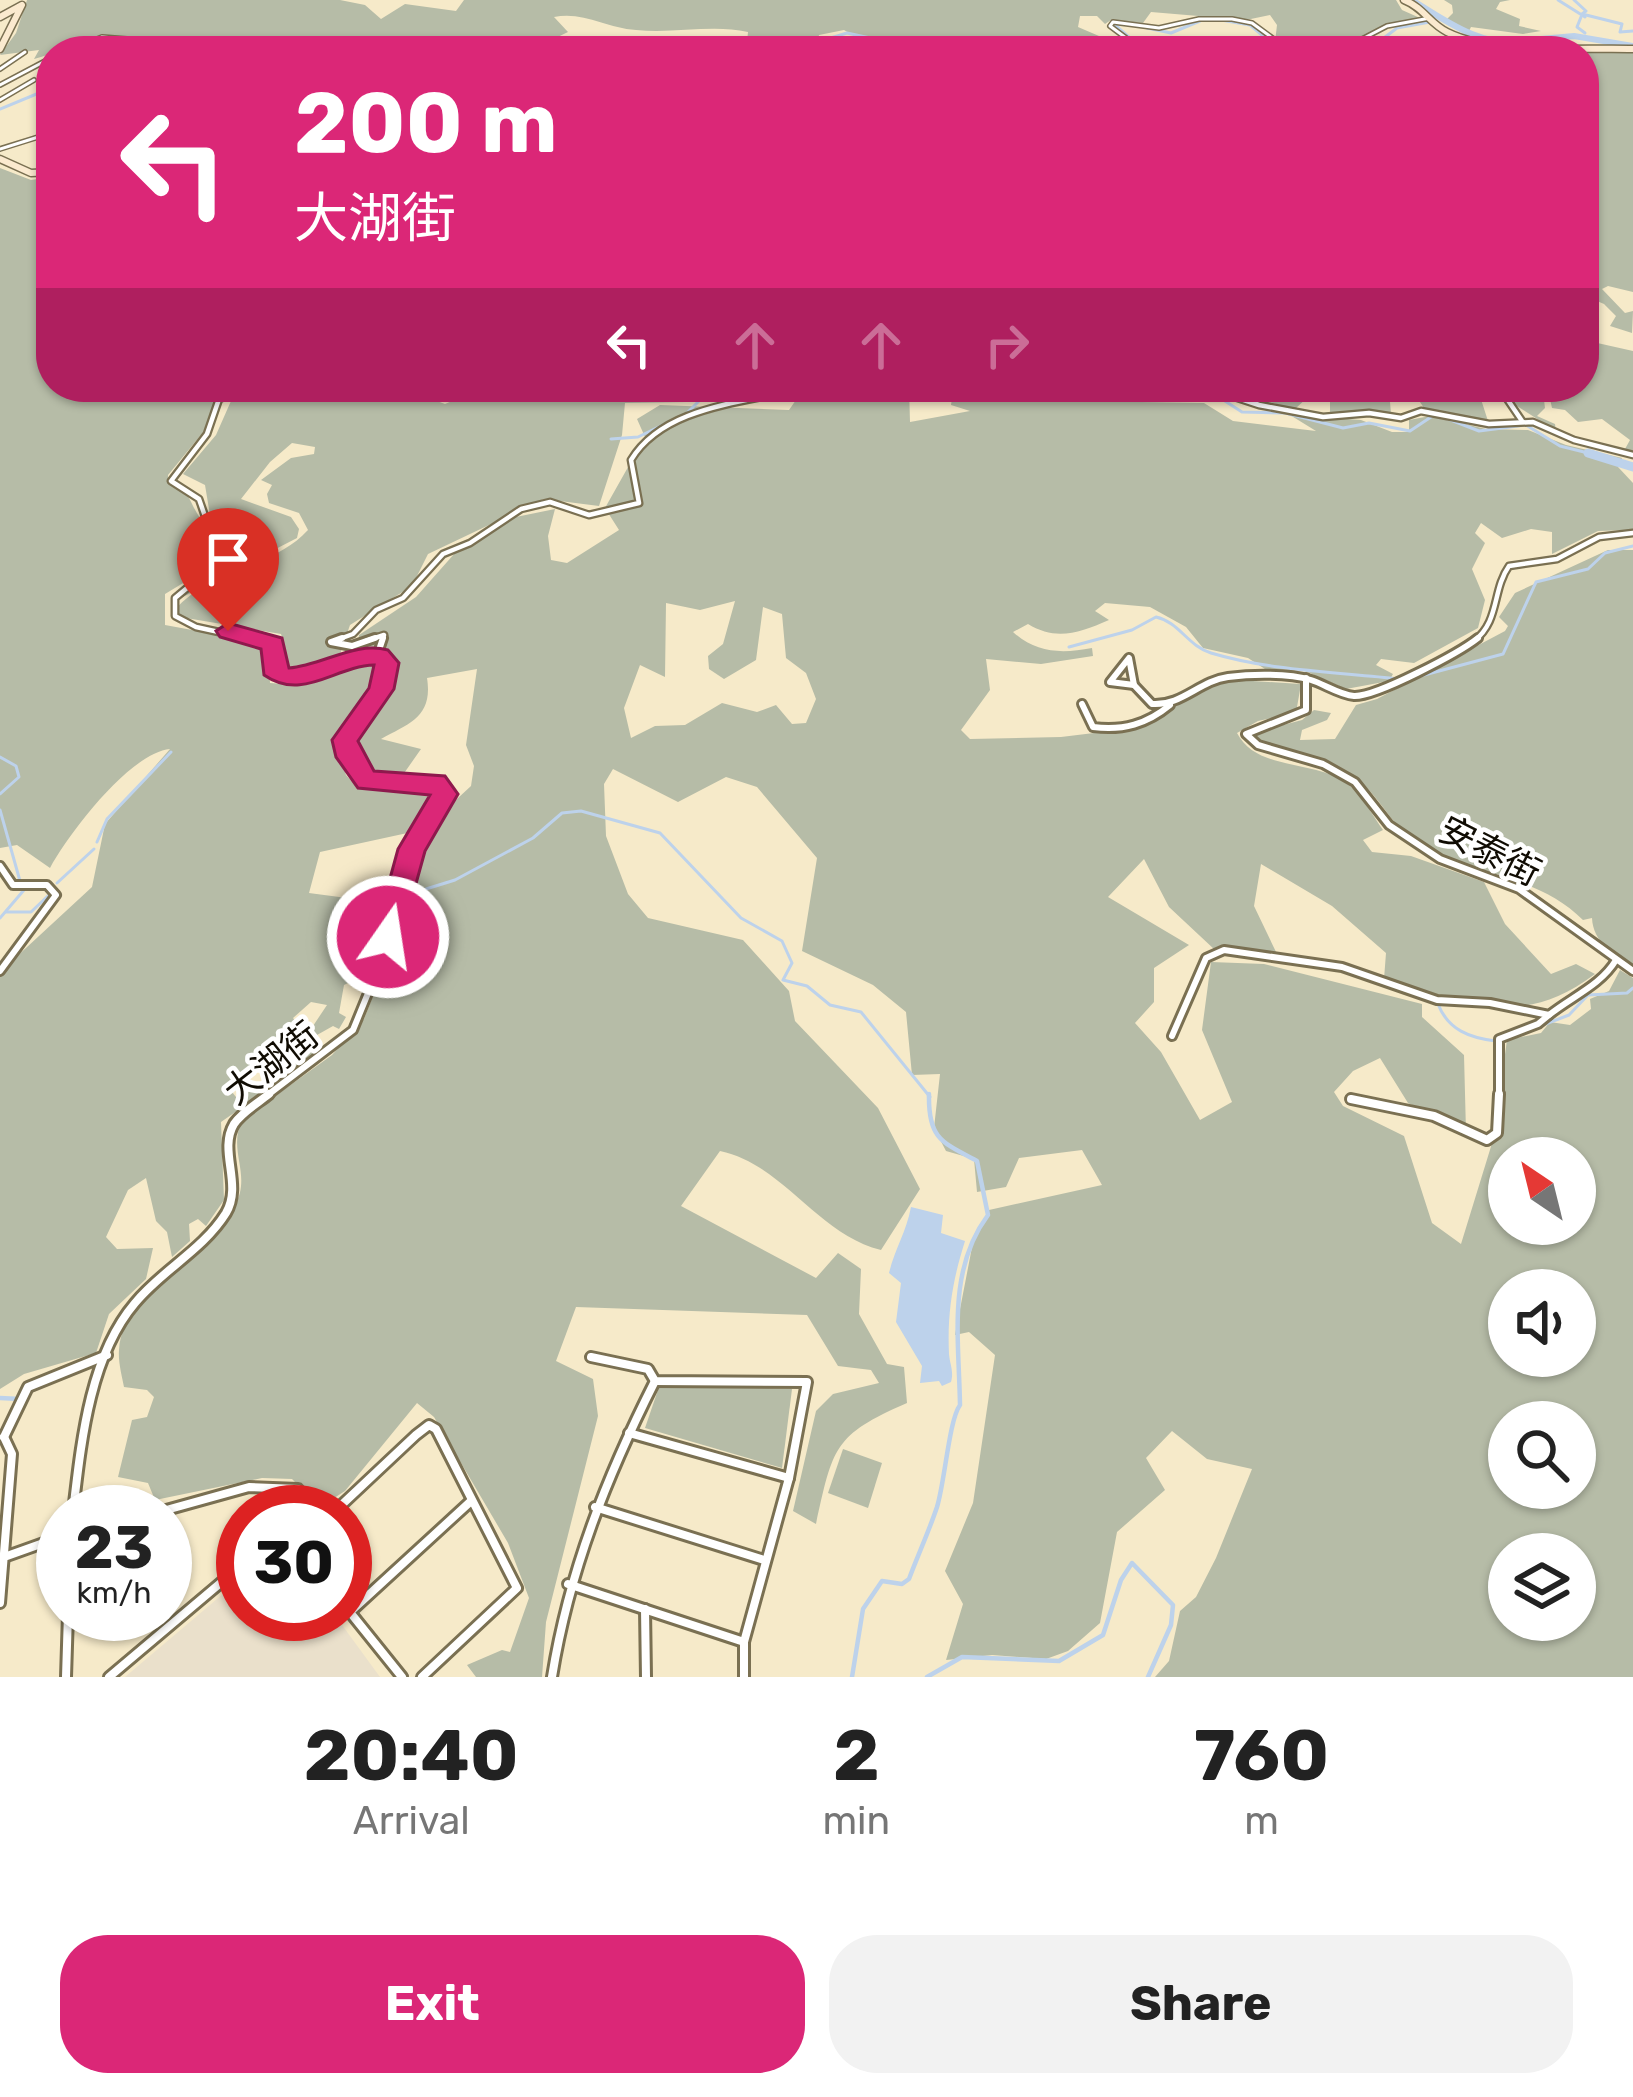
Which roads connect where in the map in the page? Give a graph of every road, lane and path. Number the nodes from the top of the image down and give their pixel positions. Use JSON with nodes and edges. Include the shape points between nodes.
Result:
{"nodes":[{"id":1,"x":1404,"y":0,"type":"edge"},
{"id":2,"x":21,"y":2,"type":"edge"},
{"id":3,"x":0,"y":17,"type":"edge"},
{"id":4,"x":1430,"y":18,"type":"junction"},
{"id":5,"x":1124,"y":36,"type":"edge"},
{"id":6,"x":1266,"y":36,"type":"edge"},
{"id":7,"x":1368,"y":36,"type":"edge"},
{"id":8,"x":1460,"y":36,"type":"edge"},
{"id":9,"x":2,"y":46,"type":"edge"},
{"id":10,"x":1599,"y":49,"type":"edge"},
{"id":11,"x":1633,"y":50,"type":"edge"},
{"id":12,"x":25,"y":52,"type":"dead end"},
{"id":13,"x":36,"y":66,"type":"edge"},
{"id":14,"x":0,"y":69,"type":"edge"},
{"id":15,"x":34,"y":80,"type":"dead end"},
{"id":16,"x":0,"y":85,"type":"edge"},
{"id":17,"x":0,"y":100,"type":"edge"},
{"id":18,"x":36,"y":138,"type":"edge"},
{"id":19,"x":0,"y":149,"type":"edge"},
{"id":20,"x":0,"y":159,"type":"edge"},
{"id":21,"x":36,"y":173,"type":"edge"},
{"id":22,"x":218,"y":402,"type":"edge"},
{"id":23,"x":750,"y":402,"type":"edge"},
{"id":24,"x":1249,"y":402,"type":"edge"},
{"id":25,"x":1509,"y":402,"type":"edge"},
{"id":26,"x":1522,"y":421,"type":"junction"},
{"id":27,"x":1633,"y":455,"type":"edge"},
{"id":28,"x":1633,"y":533,"type":"edge"},
{"id":29,"x":376,"y":656,"type":"junction"},
{"id":30,"x":1306,"y":678,"type":"junction"},
{"id":31,"x":1135,"y":685,"type":"junction"},
{"id":32,"x":1082,"y":704,"type":"dead end"},
{"id":33,"x":1170,"y":705,"type":"junction"},
{"id":34,"x":0,"y":866,"type":"edge"},
{"id":35,"x":1616,"y":961,"type":"junction"},
{"id":36,"x":1633,"y":970,"type":"edge"},
{"id":37,"x":0,"y":971,"type":"edge"},
{"id":38,"x":1550,"y":1016,"type":"junction"},
{"id":39,"x":1172,"y":1036,"type":"dead end"},
{"id":40,"x":1351,"y":1099,"type":"dead end"},
{"id":41,"x":106,"y":1355,"type":"junction"},
{"id":42,"x":591,"y":1357,"type":"dead end"},
{"id":43,"x":655,"y":1381,"type":"junction"},
{"id":44,"x":629,"y":1432,"type":"junction"},
{"id":45,"x":2,"y":1437,"type":"edge"},
{"id":46,"x":789,"y":1478,"type":"junction"},
{"id":47,"x":75,"y":1485,"type":"edge"},
{"id":48,"x":371,"y":1485,"type":"edge"},
{"id":49,"x":471,"y":1501,"type":"junction"},
{"id":50,"x":596,"y":1507,"type":"junction"},
{"id":51,"x":36,"y":1546,"type":"edge"},
{"id":52,"x":7,"y":1556,"type":"junction"},
{"id":53,"x":764,"y":1561,"type":"junction"},
{"id":54,"x":568,"y":1584,"type":"junction"},
{"id":55,"x":216,"y":1587,"type":"edge"},
{"id":56,"x":372,"y":1589,"type":"edge"},
{"id":57,"x":0,"y":1603,"type":"edge"},
{"id":58,"x":645,"y":1609,"type":"junction"},
{"id":59,"x":372,"y":1640,"type":"edge"},
{"id":60,"x":67,"y":1641,"type":"edge"},
{"id":61,"x":744,"y":1642,"type":"junction"},
{"id":62,"x":66,"y":1677,"type":"edge"},
{"id":63,"x":109,"y":1677,"type":"edge"},
{"id":64,"x":402,"y":1677,"type":"edge"},
{"id":65,"x":422,"y":1677,"type":"edge"},
{"id":66,"x":551,"y":1677,"type":"edge"},
{"id":67,"x":646,"y":1677,"type":"edge"},
{"id":68,"x":744,"y":1677,"type":"edge"}],
"edges":[{"from":1,"to":4,"type":"street"},
{"from":2,"to":3,"type":"street"},
{"from":2,"to":9,"type":"street"},
{"from":4,"to":7,"type":"street"},
{"from":4,"to":8,"type":"street"},
{"from":5,"to":6,"type":"street","via":[[1113,22],[1164,28],[1232,19]]},
{"from":10,"to":11,"type":"street"},
{"from":12,"to":14,"type":"street"},
{"from":13,"to":16,"type":"street"},
{"from":15,"to":17,"type":"street"},
{"from":18,"to":19,"type":"street"},
{"from":20,"to":21,"type":"street"},
{"from":22,"to":29,"type":"street","via":[[212,431],[171,481],[199,499],[234,549],[185,586],[175,616],[273,644],[273,669],[285,677]]},
{"from":23,"to":29,"type":"street","via":[[704,407],[648,438],[632,460],[639,503],[581,515],[550,502],[505,516],[443,554],[403,598],[331,642],[352,646],[384,635]]},
{"from":24,"to":26,"type":"street","via":[[1324,417],[1421,411],[1489,424]]},
{"from":25,"to":26,"type":"street"},
{"from":26,"to":27,"type":"street"},
{"from":28,"to":30,"type":"street","via":[[1509,566],[1487,631],[1409,679],[1354,696]]},
{"from":29,"to":41,"type":"street","name":"大湖街","via":[[386,663],[381,689],[345,740],[354,767],[367,781],[435,783],[445,794],[411,849],[371,991],[347,1037],[231,1126],[236,1177],[229,1209],[124,1315]]},
{"from":30,"to":33,"type":"street","via":[[1231,676]]},
{"from":30,"to":35,"type":"street","name":"安泰街","via":[[1301,716],[1246,734],[1355,782],[1388,825],[1441,859],[1519,889]]},
{"from":31,"to":31,"type":"street","via":[[1129,658],[1110,682]]},
{"from":31,"to":33,"type":"street","via":[[1152,704]]},
{"from":32,"to":33,"type":"street","via":[[1093,727],[1108,730],[1136,726]]},
{"from":34,"to":37,"type":"street","via":[[13,885],[47,885],[56,895]]},
{"from":35,"to":36,"type":"street","name":"安泰街"},
{"from":35,"to":38,"type":"street","via":[[1604,980]]},
{"from":38,"to":39,"type":"street","via":[[1437,1000],[1342,967],[1224,950],[1206,958]]},
{"from":38,"to":40,"type":"street","via":[[1500,1043],[1497,1133],[1486,1140],[1434,1117]]},
{"from":41,"to":45,"type":"street","via":[[28,1387]]},
{"from":41,"to":47,"type":"street"},
{"from":42,"to":43,"type":"street","via":[[648,1369]]},
{"from":43,"to":44,"type":"street"},
{"from":43,"to":46,"type":"street","via":[[807,1382]]},
{"from":44,"to":46,"type":"street"},
{"from":44,"to":50,"type":"street"},
{"from":45,"to":52,"type":"street","via":[[12,1454]]},
{"from":46,"to":53,"type":"street"},
{"from":48,"to":49,"type":"street","via":[[429,1425]]},
{"from":49,"to":56,"type":"street","via":[[432,1546]]},
{"from":49,"to":65,"type":"street","via":[[517,1588]]},
{"from":50,"to":53,"type":"street"},
{"from":50,"to":54,"type":"street"},
{"from":51,"to":52,"type":"street"},
{"from":52,"to":57,"type":"street"},
{"from":53,"to":61,"type":"street"},
{"from":54,"to":58,"type":"street"},
{"from":54,"to":66,"type":"street"},
{"from":55,"to":63,"type":"street"},
{"from":58,"to":61,"type":"street"},
{"from":58,"to":67,"type":"street"},
{"from":59,"to":64,"type":"street"},
{"from":60,"to":62,"type":"street"},
{"from":61,"to":68,"type":"street"}]}
